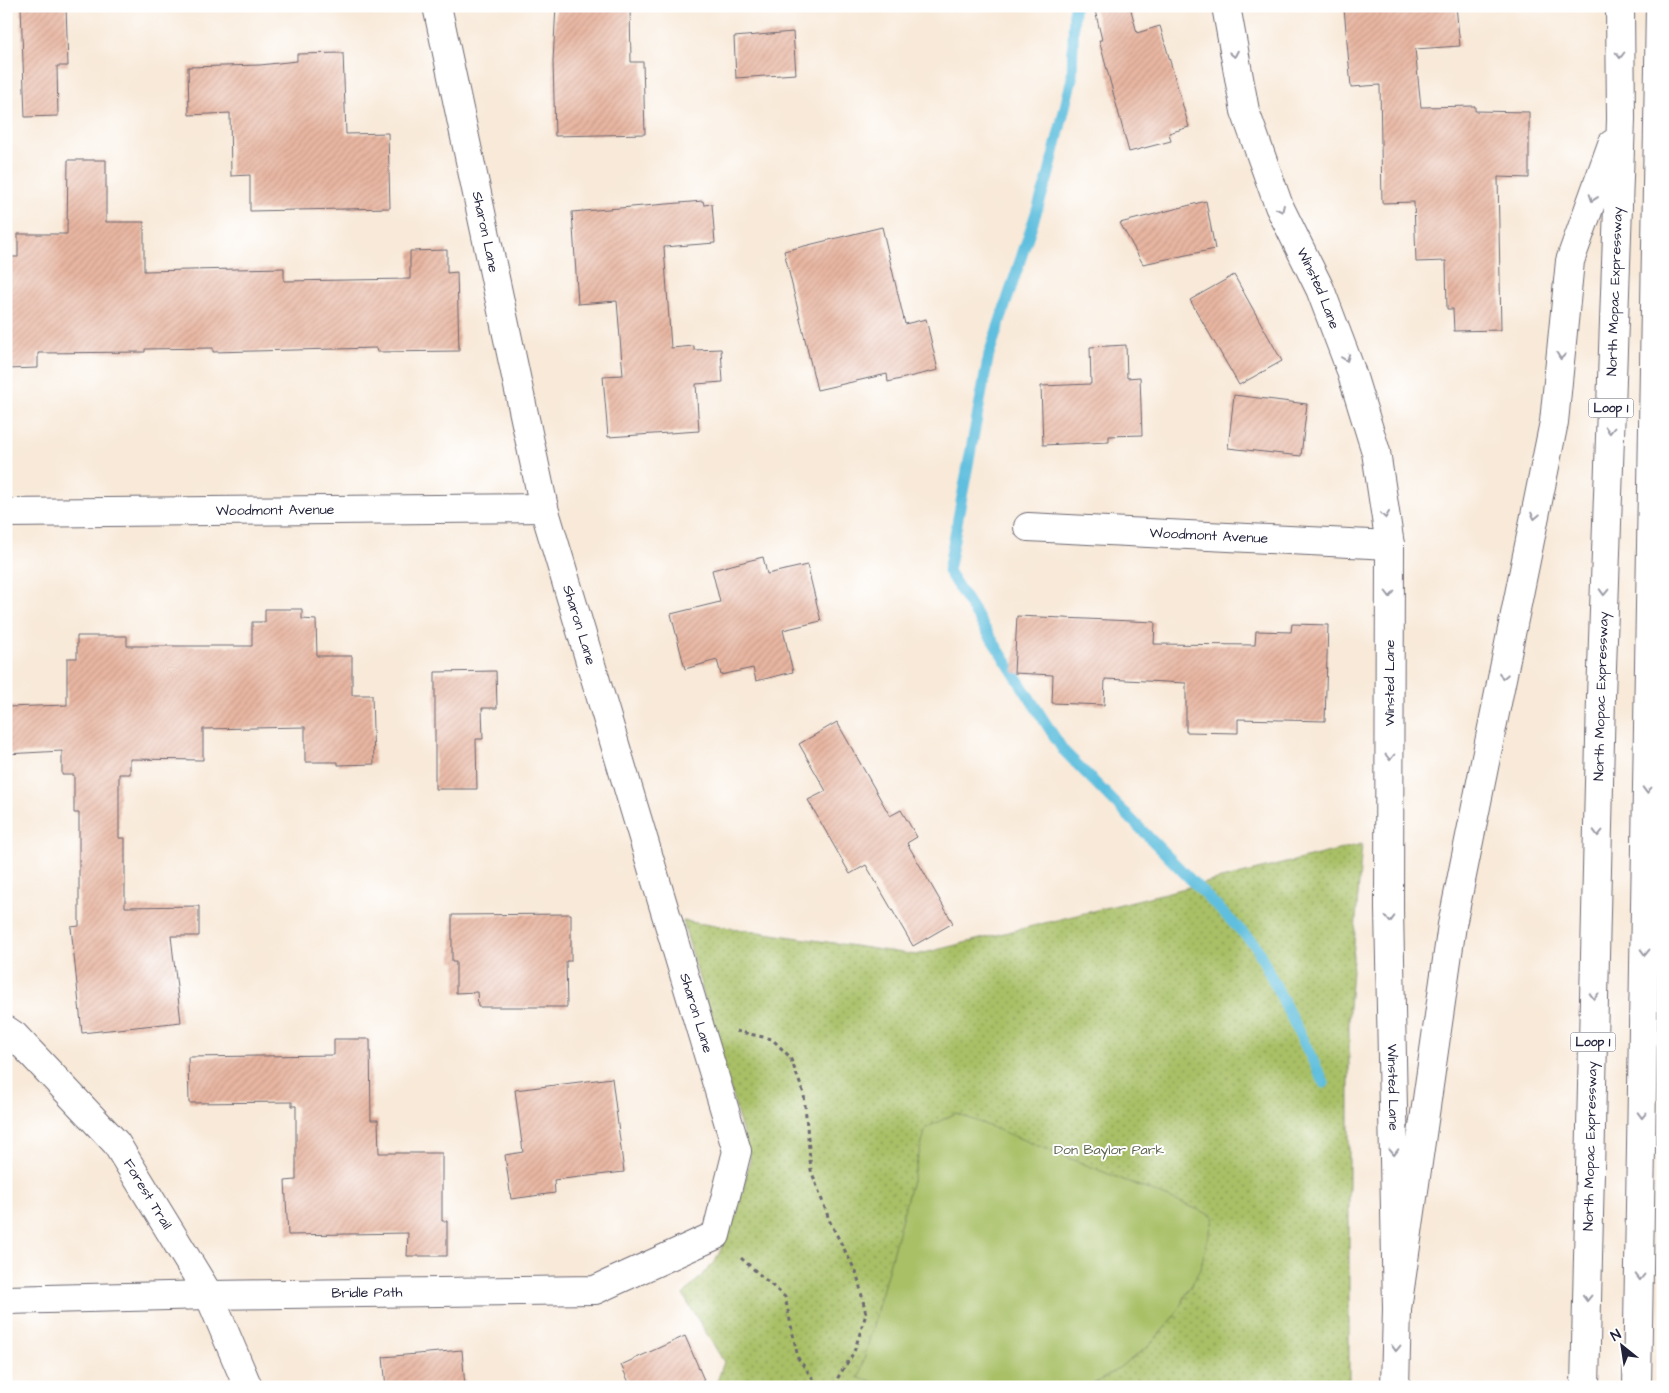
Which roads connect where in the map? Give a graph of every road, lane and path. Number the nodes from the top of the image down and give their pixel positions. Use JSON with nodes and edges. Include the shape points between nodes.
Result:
{"nodes":[{"id":1,"x":437,"y":6,"type":"edge"},
{"id":2,"x":1226,"y":6,"type":"edge"},
{"id":3,"x":1620,"y":6,"type":"edge"},
{"id":4,"x":1660,"y":6,"type":"edge"},
{"id":5,"x":1620,"y":119,"type":"junction"},
{"id":6,"x":544,"y":508,"type":"junction"},
{"id":7,"x":6,"y":513,"type":"edge"},
{"id":8,"x":1028,"y":527,"type":"dead end"},
{"id":9,"x":1390,"y":545,"type":"junction"},
{"id":10,"x":700,"y":1028,"type":"junction"},
{"id":11,"x":6,"y":1030,"type":"edge"},
{"id":12,"x":716,"y":1235,"type":"junction"},
{"id":13,"x":209,"y":1294,"type":"junction"},
{"id":14,"x":6,"y":1300,"type":"edge"},
{"id":15,"x":1396,"y":1309,"type":"junction"},
{"id":16,"x":248,"y":1387,"type":"edge"},
{"id":17,"x":819,"y":1387,"type":"edge"},
{"id":18,"x":832,"y":1387,"type":"edge"},
{"id":19,"x":1395,"y":1387,"type":"edge"},
{"id":20,"x":1585,"y":1387,"type":"edge"},
{"id":21,"x":1637,"y":1387,"type":"edge"}],
"edges":[{"from":1,"to":6,"type":"main road","name":"Sharon Lane"},
{"from":2,"to":9,"type":"main road","name":"Winsted Lane","one_way":true,"via":[[1245,111],[1279,206],[1320,289],[1350,368],[1376,452]]},
{"from":3,"to":5,"type":"main road","name":"North Mopac Expressway","number":"Loop 1","one_way":true},
{"from":4,"to":21,"type":"main road","one_way":true},
{"from":5,"to":15,"type":"main road","one_way":true,"via":[[1570,261],[1554,422],[1452,925]]},
{"from":5,"to":20,"type":"main road","name":"North Mopac Expressway","number":"Loop 1","one_way":true,"via":[[1601,687]]},
{"from":6,"to":7,"type":"main road","name":"Woodmont Avenue"},
{"from":6,"to":10,"type":"main road","name":"Sharon Lane"},
{"from":8,"to":9,"type":"main road","name":"Woodmont Avenue"},
{"from":9,"to":15,"type":"main road","name":"Winsted Lane","one_way":true,"via":[[1390,909]]},
{"from":10,"to":12,"type":"main road","name":"Sharon Lane","via":[[736,1151]]},
{"from":10,"to":18,"type":"path","via":[[743,1032],[772,1039],[790,1057],[804,1094],[810,1170],[830,1222],[857,1274],[866,1314],[854,1352]]},
{"from":11,"to":13,"type":"main road","name":"Forest Trail","via":[[116,1143]]},
{"from":12,"to":13,"type":"main road","name":"Bridle Path","via":[[596,1290]]},
{"from":12,"to":17,"type":"path","via":[[785,1297],[798,1358]]},
{"from":13,"to":14,"type":"main road","name":"Bridle Path"},
{"from":13,"to":16,"type":"main road","name":"Forest Trail"},
{"from":15,"to":19,"type":"main road","name":"Winsted Lane","one_way":true}]}
